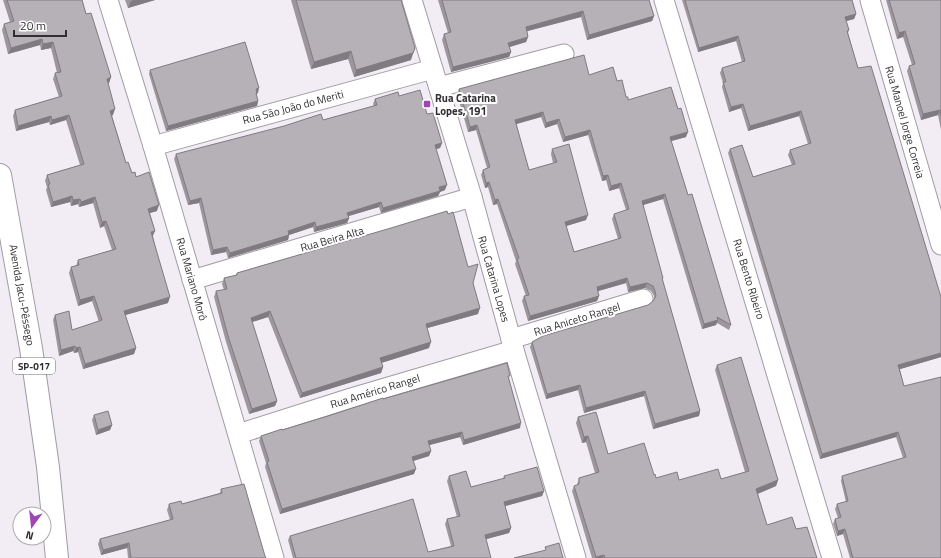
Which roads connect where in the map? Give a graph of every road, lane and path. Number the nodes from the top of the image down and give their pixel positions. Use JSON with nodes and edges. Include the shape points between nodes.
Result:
{"nodes":[{"id":1,"x":108,"y":0,"type":"edge"},
{"id":2,"x":412,"y":0,"type":"edge"},
{"id":3,"x":664,"y":0,"type":"edge"},
{"id":4,"x":870,"y":0,"type":"edge"},
{"id":5,"x":564,"y":54,"type":"dead end"},
{"id":6,"x":433,"y":68,"type":"junction"},
{"id":7,"x":439,"y":87,"type":"junction"},
{"id":8,"x":152,"y":146,"type":"junction"},
{"id":9,"x":0,"y":175,"type":"edge"},
{"id":10,"x":472,"y":197,"type":"junction"},
{"id":11,"x":941,"y":245,"type":"edge"},
{"id":12,"x":192,"y":280,"type":"junction"},
{"id":13,"x":642,"y":299,"type":"dead end"},
{"id":14,"x":513,"y":345,"type":"junction"},
{"id":15,"x":238,"y":434,"type":"junction"},
{"id":16,"x":56,"y":558,"type":"edge"},
{"id":17,"x":274,"y":558,"type":"edge"},
{"id":18,"x":576,"y":558,"type":"edge"},
{"id":19,"x":832,"y":558,"type":"edge"}],
"edges":[{"from":1,"to":8,"type":"street","name":"Rua Mariano Morô"},
{"from":2,"to":6,"type":"street","name":"Rua Catarina Lopes"},
{"from":3,"to":19,"type":"street","name":"Rua Bento Ribeiro"},
{"from":4,"to":11,"type":"street","name":"Rua Manoel Jorge Correia"},
{"from":5,"to":7,"type":"street"},
{"from":6,"to":7,"type":"street","name":"Rua Catarina Lopes"},
{"from":6,"to":8,"type":"street","name":"Rua São João do Meriti"},
{"from":7,"to":10,"type":"street","name":"Rua Catarina Lopes"},
{"from":8,"to":12,"type":"street","name":"Rua Mariano Morô"},
{"from":9,"to":16,"type":"highway","name":"Avenida Jacu-Pêssego","number":"SP-017","via":[[32,355],[48,467]]},
{"from":10,"to":12,"type":"street","name":"Rua Beira Alta"},
{"from":10,"to":14,"type":"street","name":"Rua Catarina Lopes"},
{"from":12,"to":15,"type":"street","name":"Rua Mariano Morô"},
{"from":13,"to":14,"type":"street","name":"Rua Aniceto Rangel"},
{"from":14,"to":15,"type":"street","name":"Rua Américo Rangel"},
{"from":14,"to":18,"type":"street","name":"Rua Catarina Lopes"},
{"from":15,"to":17,"type":"street","name":"Rua Mariano Morô"}]}
